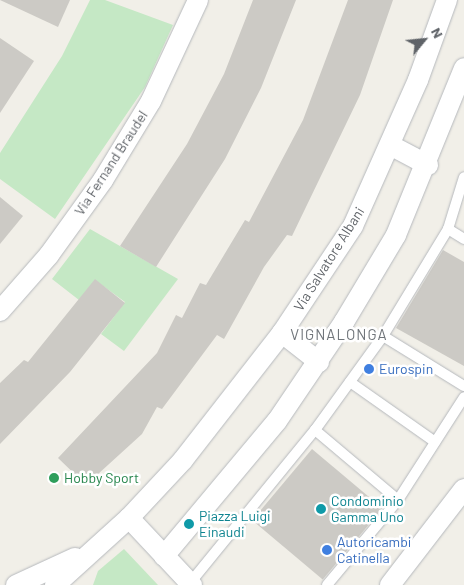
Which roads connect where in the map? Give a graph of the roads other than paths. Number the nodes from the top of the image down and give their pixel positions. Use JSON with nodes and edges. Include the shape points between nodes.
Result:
{"nodes":[{"id":1,"x":198,"y":0,"type":"edge"},
{"id":2,"x":447,"y":0,"type":"edge"},
{"id":3,"x":464,"y":68,"type":"edge"},
{"id":4,"x":390,"y":145,"type":"junction"},
{"id":5,"x":428,"y":165,"type":"junction"},
{"id":6,"x":464,"y":177,"type":"edge"},
{"id":7,"x":448,"y":229,"type":"junction"},
{"id":8,"x":464,"y":239,"type":"edge"},
{"id":9,"x":0,"y":311,"type":"edge"},
{"id":10,"x":282,"y":333,"type":"junction"},
{"id":11,"x":383,"y":336,"type":"junction"},
{"id":12,"x":319,"y":362,"type":"junction"},
{"id":13,"x":350,"y":382,"type":"junction"},
{"id":14,"x":464,"y":386,"type":"edge"},
{"id":15,"x":464,"y":397,"type":"edge"},
{"id":16,"x":315,"y":430,"type":"junction"},
{"id":17,"x":435,"y":442,"type":"junction"},
{"id":18,"x":464,"y":489,"type":"edge"},
{"id":19,"x":398,"y":500,"type":"junction"},
{"id":20,"x":129,"y":518,"type":"junction"},
{"id":21,"x":93,"y":550,"type":"junction"},
{"id":22,"x":164,"y":556,"type":"junction"},
{"id":23,"x":191,"y":584,"type":"edge"},
{"id":24,"x":16,"y":585,"type":"edge"},
{"id":25,"x":55,"y":585,"type":"edge"},
{"id":26,"x":327,"y":585,"type":"edge"},
{"id":27,"x":390,"y":585,"type":"edge"}],
"edges":[{"from":1,"to":9,"type":"street","name":"Via Fernand Braudel","via":[[151,101],[103,180],[48,255]]},
{"from":2,"to":4,"type":"street","name":"Via Salvatore Albani"},
{"from":3,"to":5,"type":"street"},
{"from":4,"to":5,"type":"street"},
{"from":4,"to":10,"type":"street","name":"Via Salvatore Albani","via":[[353,226]]},
{"from":5,"to":12,"type":"street","via":[[396,235]]},
{"from":6,"to":7,"type":"lane"},
{"from":7,"to":8,"type":"lane"},
{"from":7,"to":11,"type":"lane"},
{"from":10,"to":12,"type":"street"},
{"from":10,"to":20,"type":"street","name":"Via Salvatore Albani","via":[[189,453]]},
{"from":11,"to":13,"type":"lane"},
{"from":11,"to":14,"type":"lane"},
{"from":12,"to":22,"type":"street","via":[[220,492]]},
{"from":13,"to":16,"type":"lane"},
{"from":13,"to":17,"type":"lane"},
{"from":15,"to":17,"type":"lane"},
{"from":16,"to":19,"type":"lane"},
{"from":16,"to":23,"type":"lane"},
{"from":17,"to":19,"type":"lane"},
{"from":18,"to":27,"type":"street"},
{"from":19,"to":26,"type":"lane"},
{"from":20,"to":21,"type":"street","name":"Via Salvatore Albani"},
{"from":20,"to":22,"type":"street"},
{"from":21,"to":24,"type":"street"},
{"from":21,"to":25,"type":"street","name":"Via Salvatore Albani"},
{"from":22,"to":23,"type":"street"}]}
